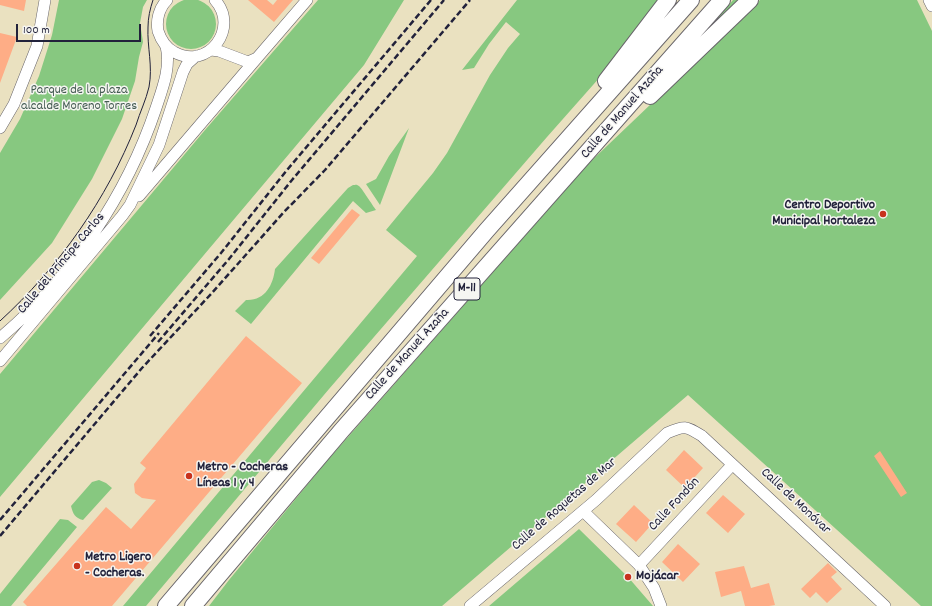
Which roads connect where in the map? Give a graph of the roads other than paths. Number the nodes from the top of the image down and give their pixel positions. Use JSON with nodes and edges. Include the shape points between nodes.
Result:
{"nodes":[{"id":1,"x":45,"y":0,"type":"edge"},
{"id":2,"x":167,"y":0,"type":"edge"},
{"id":3,"x":215,"y":0,"type":"edge"},
{"id":4,"x":307,"y":0,"type":"edge"},
{"id":5,"x":668,"y":0,"type":"edge"},
{"id":6,"x":691,"y":0,"type":"edge"},
{"id":7,"x":722,"y":0,"type":"edge"},
{"id":8,"x":750,"y":0,"type":"edge"},
{"id":9,"x":929,"y":0,"type":"edge"},
{"id":10,"x":932,"y":6,"type":"edge"},
{"id":11,"x":166,"y":46,"type":"junction"},
{"id":12,"x":211,"y":50,"type":"junction"},
{"id":13,"x":196,"y":56,"type":"junction"},
{"id":14,"x":257,"y":58,"type":"junction"},
{"id":15,"x":612,"y":125,"type":"junction"},
{"id":16,"x":0,"y":128,"type":"edge"},
{"id":17,"x":130,"y":205,"type":"junction"},
{"id":18,"x":487,"y":230,"type":"junction"},
{"id":19,"x":0,"y":338,"type":"edge"},
{"id":20,"x":0,"y":361,"type":"edge"},
{"id":21,"x":680,"y":427,"type":"joint"},
{"id":22,"x":732,"y":465,"type":"junction"},
{"id":23,"x":582,"y":512,"type":"junction"},
{"id":24,"x":202,"y":562,"type":"junction"},
{"id":25,"x":639,"y":565,"type":"junction"},
{"id":26,"x":196,"y":603,"type":"edge"},
{"id":27,"x":158,"y":606,"type":"edge"},
{"id":28,"x":166,"y":606,"type":"edge"},
{"id":29,"x":470,"y":606,"type":"edge"},
{"id":30,"x":660,"y":606,"type":"edge"},
{"id":31,"x":885,"y":606,"type":"edge"}],
"edges":[{"from":1,"to":16,"type":"street","via":[[37,46],[14,104]]},
{"from":2,"to":11,"type":"street","via":[[157,21],[159,35]]},
{"from":3,"to":12,"type":"street","via":[[223,15],[224,28],[220,40]]},
{"from":4,"to":14,"type":"street","name":"Calle del Príncipe Carlos"},
{"from":5,"to":18,"type":"highway"},
{"from":6,"to":18,"type":"highway","name":"Calle de Manuel Azaña","number":"M-11"},
{"from":7,"to":15,"type":"highway","name":"Calle de Manuel Azaña","number":"M-11"},
{"from":8,"to":15,"type":"highway","via":[[650,96]]},
{"from":9,"to":10,"type":"street"},
{"from":11,"to":13,"type":"street","via":[[183,56]]},
{"from":11,"to":19,"type":"street","name":"Calle del Príncipe Carlos","via":[[168,62],[163,86],[136,159],[118,194],[62,276],[34,307]]},
{"from":12,"to":13,"type":"street"},
{"from":12,"to":14,"type":"street","via":[[248,62]]},
{"from":13,"to":17,"type":"street","name":"Calle del Príncipe Carlos","via":[[183,72],[159,145]]},
{"from":14,"to":17,"type":"street","name":"Calle del Príncipe Carlos"},
{"from":15,"to":26,"type":"highway","name":"Calle de Manuel Azaña","number":"M-11","via":[[342,430]]},
{"from":17,"to":20,"type":"street","name":"Calle del Príncipe Carlos"},
{"from":18,"to":24,"type":"highway","name":"Calle de Manuel Azaña","number":"M-11"},
{"from":21,"to":22,"type":"street","name":"Calle de Monóvar","via":[[690,428],[702,436]]},
{"from":21,"to":23,"type":"street","name":"Calle de Roquetas de Mar","via":[[667,433]]},
{"from":22,"to":25,"type":"street","name":"Calle Fondón"},
{"from":22,"to":31,"type":"street","name":"Calle de Monóvar"},
{"from":23,"to":25,"type":"street"},
{"from":23,"to":29,"type":"street","name":"Calle de Roquetas de Mar"},
{"from":24,"to":27,"type":"highway"},
{"from":24,"to":28,"type":"highway","name":"Calle de Manuel Azaña","number":"M-11"},
{"from":25,"to":30,"type":"street","via":[[654,588]]}]}
